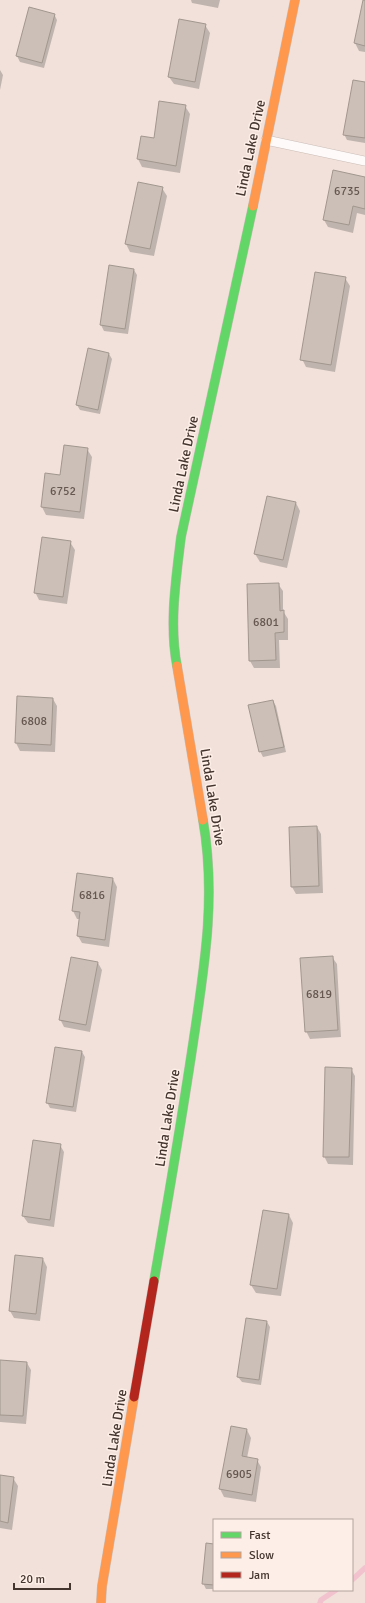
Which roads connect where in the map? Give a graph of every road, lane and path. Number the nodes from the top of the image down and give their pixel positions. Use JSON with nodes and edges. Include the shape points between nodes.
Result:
{"nodes":[{"id":1,"x":295,"y":0,"type":"edge"},
{"id":2,"x":266,"y":140,"type":"junction"},
{"id":3,"x":365,"y":160,"type":"edge"},
{"id":4,"x":101,"y":1603,"type":"edge"}],
"edges":[{"from":1,"to":2,"type":"street","name":"Linda Lake Drive"},
{"from":2,"to":3,"type":"lane"},
{"from":2,"to":4,"type":"street","name":"Linda Lake Drive","via":[[181,537],[175,589],[174,650],[206,836],[210,879],[208,943]]}]}
